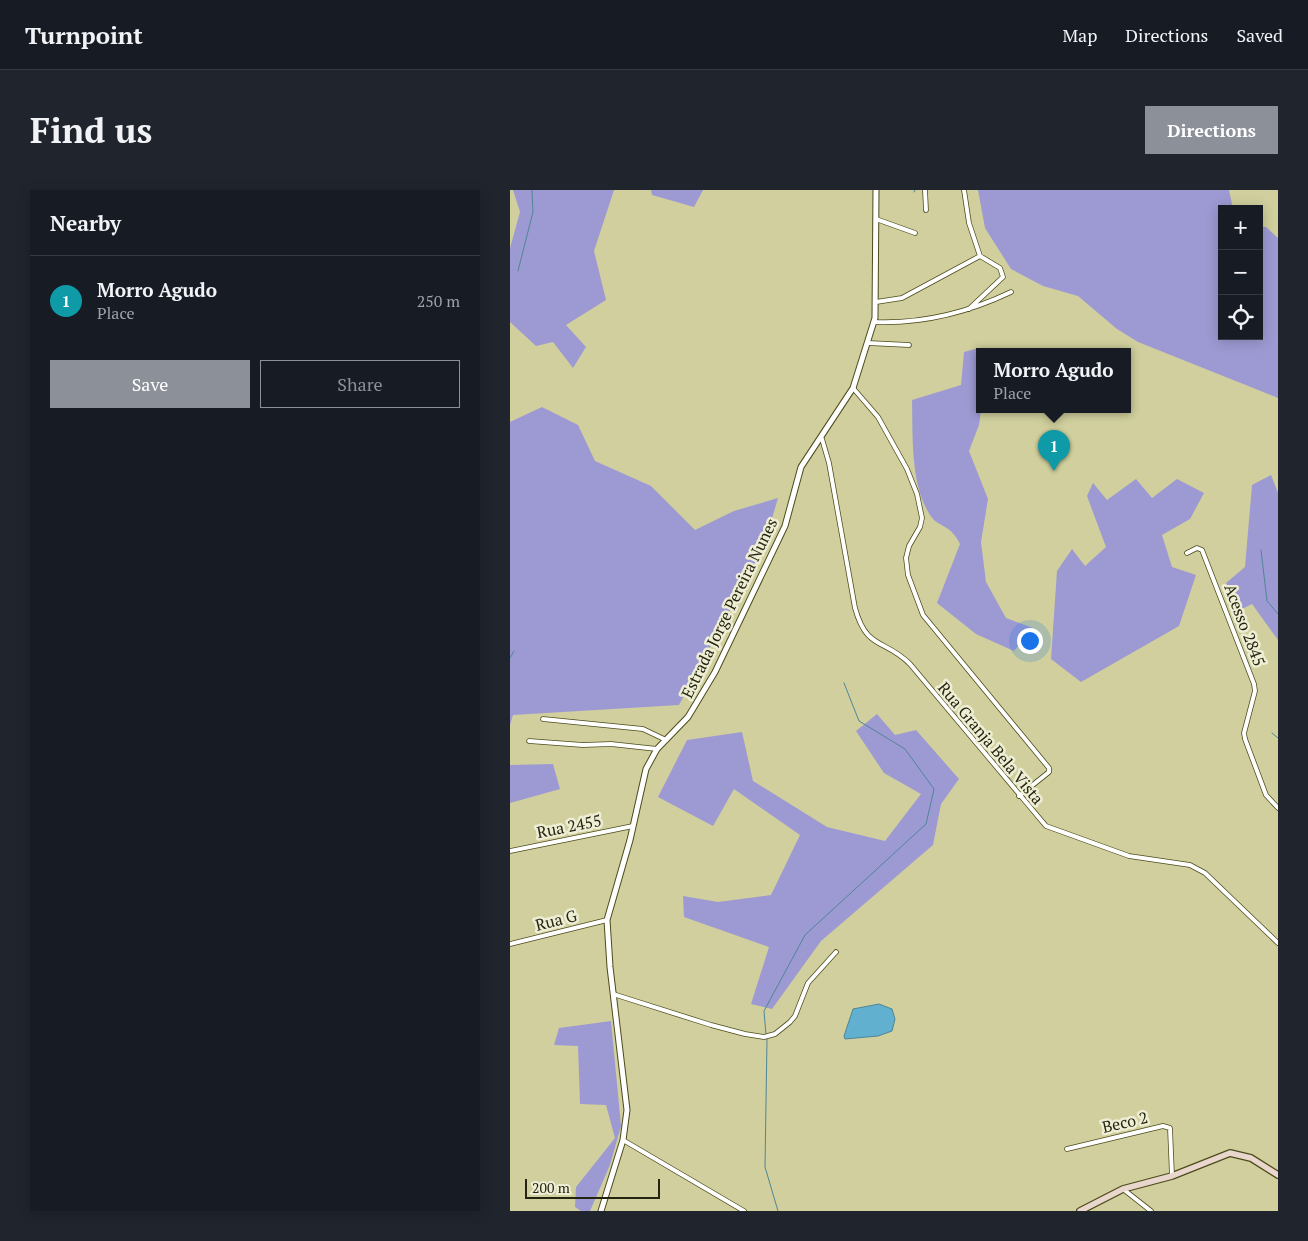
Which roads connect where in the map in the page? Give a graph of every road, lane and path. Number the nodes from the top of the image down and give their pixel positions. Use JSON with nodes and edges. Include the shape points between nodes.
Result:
{"nodes":[{"id":1,"x":876,"y":190,"type":"edge"},
{"id":2,"x":926,"y":190,"type":"edge"},
{"id":3,"x":964,"y":190,"type":"edge"},
{"id":4,"x":926,"y":210,"type":"dead end"},
{"id":5,"x":876,"y":218,"type":"junction"},
{"id":6,"x":915,"y":233,"type":"dead end"},
{"id":7,"x":980,"y":256,"type":"junction"},
{"id":8,"x":1011,"y":292,"type":"dead end"},
{"id":9,"x":876,"y":302,"type":"junction"},
{"id":10,"x":969,"y":309,"type":"junction"},
{"id":11,"x":874,"y":322,"type":"junction"},
{"id":12,"x":868,"y":343,"type":"junction"},
{"id":13,"x":909,"y":345,"type":"dead end"},
{"id":14,"x":853,"y":388,"type":"junction"},
{"id":15,"x":822,"y":438,"type":"junction"},
{"id":16,"x":1187,"y":553,"type":"dead end"},
{"id":17,"x":543,"y":719,"type":"dead end"},
{"id":18,"x":666,"y":740,"type":"junction"},
{"id":19,"x":529,"y":741,"type":"dead end"},
{"id":20,"x":657,"y":749,"type":"junction"},
{"id":21,"x":1019,"y":796,"type":"junction"},
{"id":22,"x":1278,"y":808,"type":"edge"},
{"id":23,"x":633,"y":826,"type":"junction"},
{"id":24,"x":510,"y":851,"type":"edge"},
{"id":25,"x":607,"y":920,"type":"junction"},
{"id":26,"x":1278,"y":943,"type":"edge"},
{"id":27,"x":510,"y":944,"type":"edge"},
{"id":28,"x":836,"y":952,"type":"dead end"},
{"id":29,"x":613,"y":994,"type":"junction"},
{"id":30,"x":623,"y":1140,"type":"junction"},
{"id":31,"x":1067,"y":1148,"type":"dead end"},
{"id":32,"x":1278,"y":1175,"type":"edge"},
{"id":33,"x":1172,"y":1176,"type":"junction"},
{"id":34,"x":1123,"y":1189,"type":"junction"},
{"id":35,"x":601,"y":1211,"type":"edge"},
{"id":36,"x":744,"y":1211,"type":"edge"},
{"id":37,"x":1080,"y":1211,"type":"edge"},
{"id":38,"x":1151,"y":1211,"type":"edge"}],
"edges":[{"from":1,"to":5,"type":"street","name":"Estrada Jorge Pereira Nunes"},
{"from":2,"to":4,"type":"street"},
{"from":3,"to":7,"type":"street","via":[[969,223]]},
{"from":5,"to":6,"type":"street"},
{"from":5,"to":9,"type":"street","name":"Estrada Jorge Pereira Nunes"},
{"from":7,"to":9,"type":"street","via":[[902,298]]},
{"from":7,"to":10,"type":"street","via":[[1000,268],[1003,277]]},
{"from":8,"to":10,"type":"street"},
{"from":9,"to":11,"type":"street","name":"Estrada Jorge Pereira Nunes"},
{"from":10,"to":11,"type":"street","via":[[916,320]]},
{"from":11,"to":12,"type":"street","name":"Estrada Jorge Pereira Nunes"},
{"from":12,"to":13,"type":"street"},
{"from":12,"to":14,"type":"street","name":"Estrada Jorge Pereira Nunes"},
{"from":14,"to":15,"type":"street","name":"Estrada Jorge Pereira Nunes"},
{"from":14,"to":21,"type":"street","via":[[878,417],[917,494],[922,518],[906,558],[908,575],[923,615],[1049,768],[1049,772]]},
{"from":15,"to":18,"type":"street","name":"Estrada Jorge Pereira Nunes","via":[[801,467],[785,526],[715,672],[688,717]]},
{"from":15,"to":21,"type":"street","name":"Rua Granja Bela Vista","via":[[855,608],[863,631],[910,664]]},
{"from":16,"to":22,"type":"street","name":"Acesso 2845","via":[[1197,548],[1202,550],[1254,684],[1245,739],[1266,795]]},
{"from":17,"to":18,"type":"street","via":[[643,729]]},
{"from":18,"to":20,"type":"street","name":"Estrada Jorge Pereira Nunes"},
{"from":19,"to":20,"type":"street"},
{"from":20,"to":23,"type":"street","name":"Estrada Jorge Pereira Nunes","via":[[646,769]]},
{"from":21,"to":26,"type":"street","name":"Rua Granja Bela Vista","via":[[1050,828],[1128,856],[1190,865],[1205,873]]},
{"from":23,"to":24,"type":"street","name":"Rua 2455"},
{"from":23,"to":25,"type":"street","name":"Estrada Jorge Pereira Nunes"},
{"from":25,"to":27,"type":"street","name":"Rua G"},
{"from":25,"to":29,"type":"street","name":"Estrada Jorge Pereira Nunes"},
{"from":28,"to":29,"type":"street","via":[[808,983],[790,1022],[775,1034],[764,1037],[711,1025]]},
{"from":29,"to":30,"type":"street","name":"Estrada Jorge Pereira Nunes","via":[[627,1110]]},
{"from":30,"to":35,"type":"street","name":"Estrada Jorge Pereira Nunes"},
{"from":30,"to":36,"type":"street"},
{"from":31,"to":33,"type":"street","name":"Beco 2","via":[[1162,1126],[1170,1128]]},
{"from":32,"to":33,"type":"main road","via":[[1251,1158],[1230,1153]]},
{"from":33,"to":34,"type":"main road"},
{"from":34,"to":37,"type":"main road"},
{"from":34,"to":38,"type":"street"}]}
